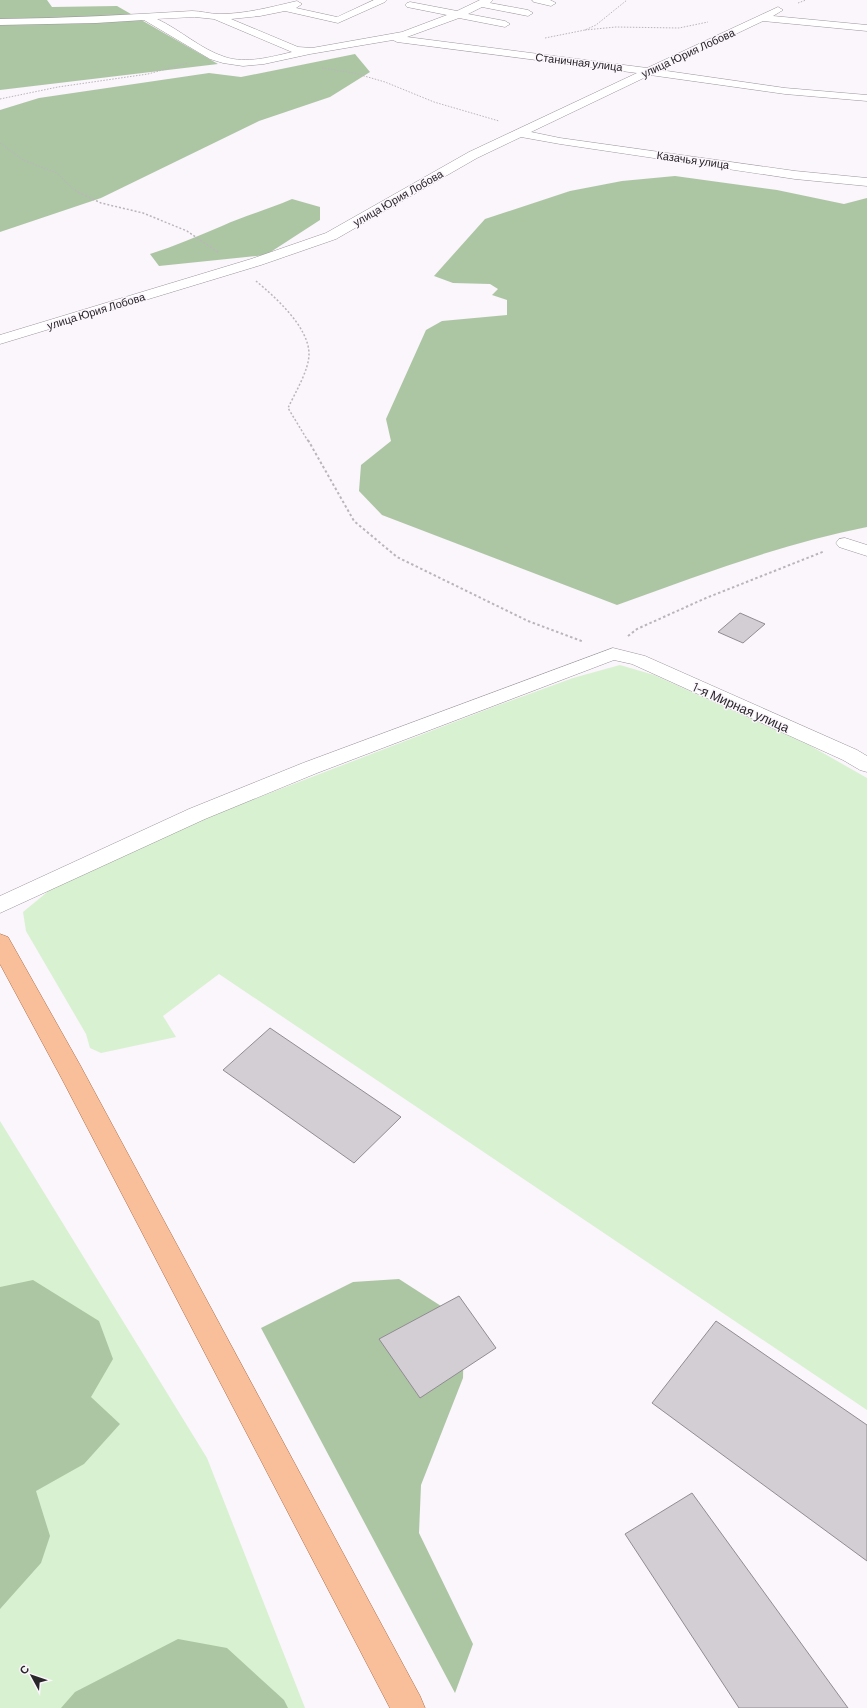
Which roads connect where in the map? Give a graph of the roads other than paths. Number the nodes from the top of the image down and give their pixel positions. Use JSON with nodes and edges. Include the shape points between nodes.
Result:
{"nodes":[{"id":1,"x":306,"y":0,"type":"edge"},
{"id":2,"x":382,"y":0,"type":"edge"},
{"id":3,"x":461,"y":0,"type":"edge"},
{"id":4,"x":536,"y":0,"type":"edge"},
{"id":5,"x":484,"y":2,"type":"edge"},
{"id":6,"x":551,"y":3,"type":"dead end"},
{"id":7,"x":196,"y":4,"type":"dead end"},
{"id":8,"x":242,"y":5,"type":"dead end"},
{"id":9,"x":349,"y":5,"type":"dead end"},
{"id":10,"x":410,"y":5,"type":"dead end"},
{"id":11,"x":284,"y":8,"type":"junction"},
{"id":12,"x":364,"y":8,"type":"junction"},
{"id":13,"x":778,"y":10,"type":"road end"},
{"id":14,"x":528,"y":13,"type":"dead end"},
{"id":15,"x":457,"y":14,"type":"junction"},
{"id":16,"x":216,"y":16,"type":"junction"},
{"id":17,"x":147,"y":18,"type":"junction"},
{"id":18,"x":761,"y":18,"type":"junction"},
{"id":19,"x":0,"y":22,"type":"edge"},
{"id":20,"x":505,"y":24,"type":"dead end"},
{"id":21,"x":428,"y":26,"type":"junction"},
{"id":22,"x":867,"y":28,"type":"edge"},
{"id":23,"x":450,"y":31,"type":"dead end"},
{"id":24,"x":390,"y":38,"type":"junction"},
{"id":25,"x":312,"y":51,"type":"junction"},
{"id":26,"x":648,"y":72,"type":"junction"},
{"id":27,"x":867,"y":98,"type":"edge"},
{"id":28,"x":520,"y":133,"type":"junction"},
{"id":29,"x":867,"y":182,"type":"edge"},
{"id":30,"x":0,"y":340,"type":"edge"},
{"id":31,"x":845,"y":543,"type":"road end"},
{"id":32,"x":867,"y":551,"type":"edge"},
{"id":33,"x":867,"y":765,"type":"edge"},
{"id":34,"x":0,"y":905,"type":"edge"},
{"id":35,"x":0,"y":943,"type":"edge"},
{"id":36,"x":408,"y":1708,"type":"edge"}],
"edges":[{"from":1,"to":11,"type":"street"},
{"from":2,"to":12,"type":"street"},
{"from":3,"to":5,"type":"street"},
{"from":4,"to":6,"type":"street"},
{"from":5,"to":14,"type":"street"},
{"from":5,"to":15,"type":"street"},
{"from":7,"to":8,"type":"street","via":[[215,10],[229,10]]},
{"from":9,"to":12,"type":"street"},
{"from":10,"to":15,"type":"street"},
{"from":11,"to":12,"type":"street","via":[[338,20]]},
{"from":11,"to":16,"type":"street","via":[[244,16]]},
{"from":13,"to":18,"type":"street","name":"улица Юрия Лобова"},
{"from":15,"to":20,"type":"street"},
{"from":15,"to":21,"type":"street"},
{"from":16,"to":17,"type":"street","via":[[195,14]]},
{"from":16,"to":25,"type":"street","via":[[296,50]]},
{"from":17,"to":19,"type":"street"},
{"from":17,"to":25,"type":"street","via":[[224,60],[243,62]]},
{"from":18,"to":22,"type":"street"},
{"from":18,"to":26,"type":"street","name":"улица Юрия Лобова"},
{"from":21,"to":23,"type":"street"},
{"from":21,"to":24,"type":"street"},
{"from":24,"to":25,"type":"street"},
{"from":24,"to":26,"type":"street","name":"Станичная улица"},
{"from":26,"to":27,"type":"street","name":"Станичная улица","via":[[785,91]]},
{"from":26,"to":28,"type":"street","name":"улица Юрия Лобова"},
{"from":28,"to":29,"type":"street","name":"Казачья улица","via":[[560,142],[795,175]]},
{"from":28,"to":30,"type":"street","name":"улица Юрия Лобова","via":[[473,155],[331,236],[239,268]]},
{"from":31,"to":32,"type":"street"},
{"from":33,"to":34,"type":"street","name":"1-я Мирная улица","via":[[850,755],[638,660],[613,654],[310,768],[197,814]]},
{"from":35,"to":36,"type":"main road"}]}
